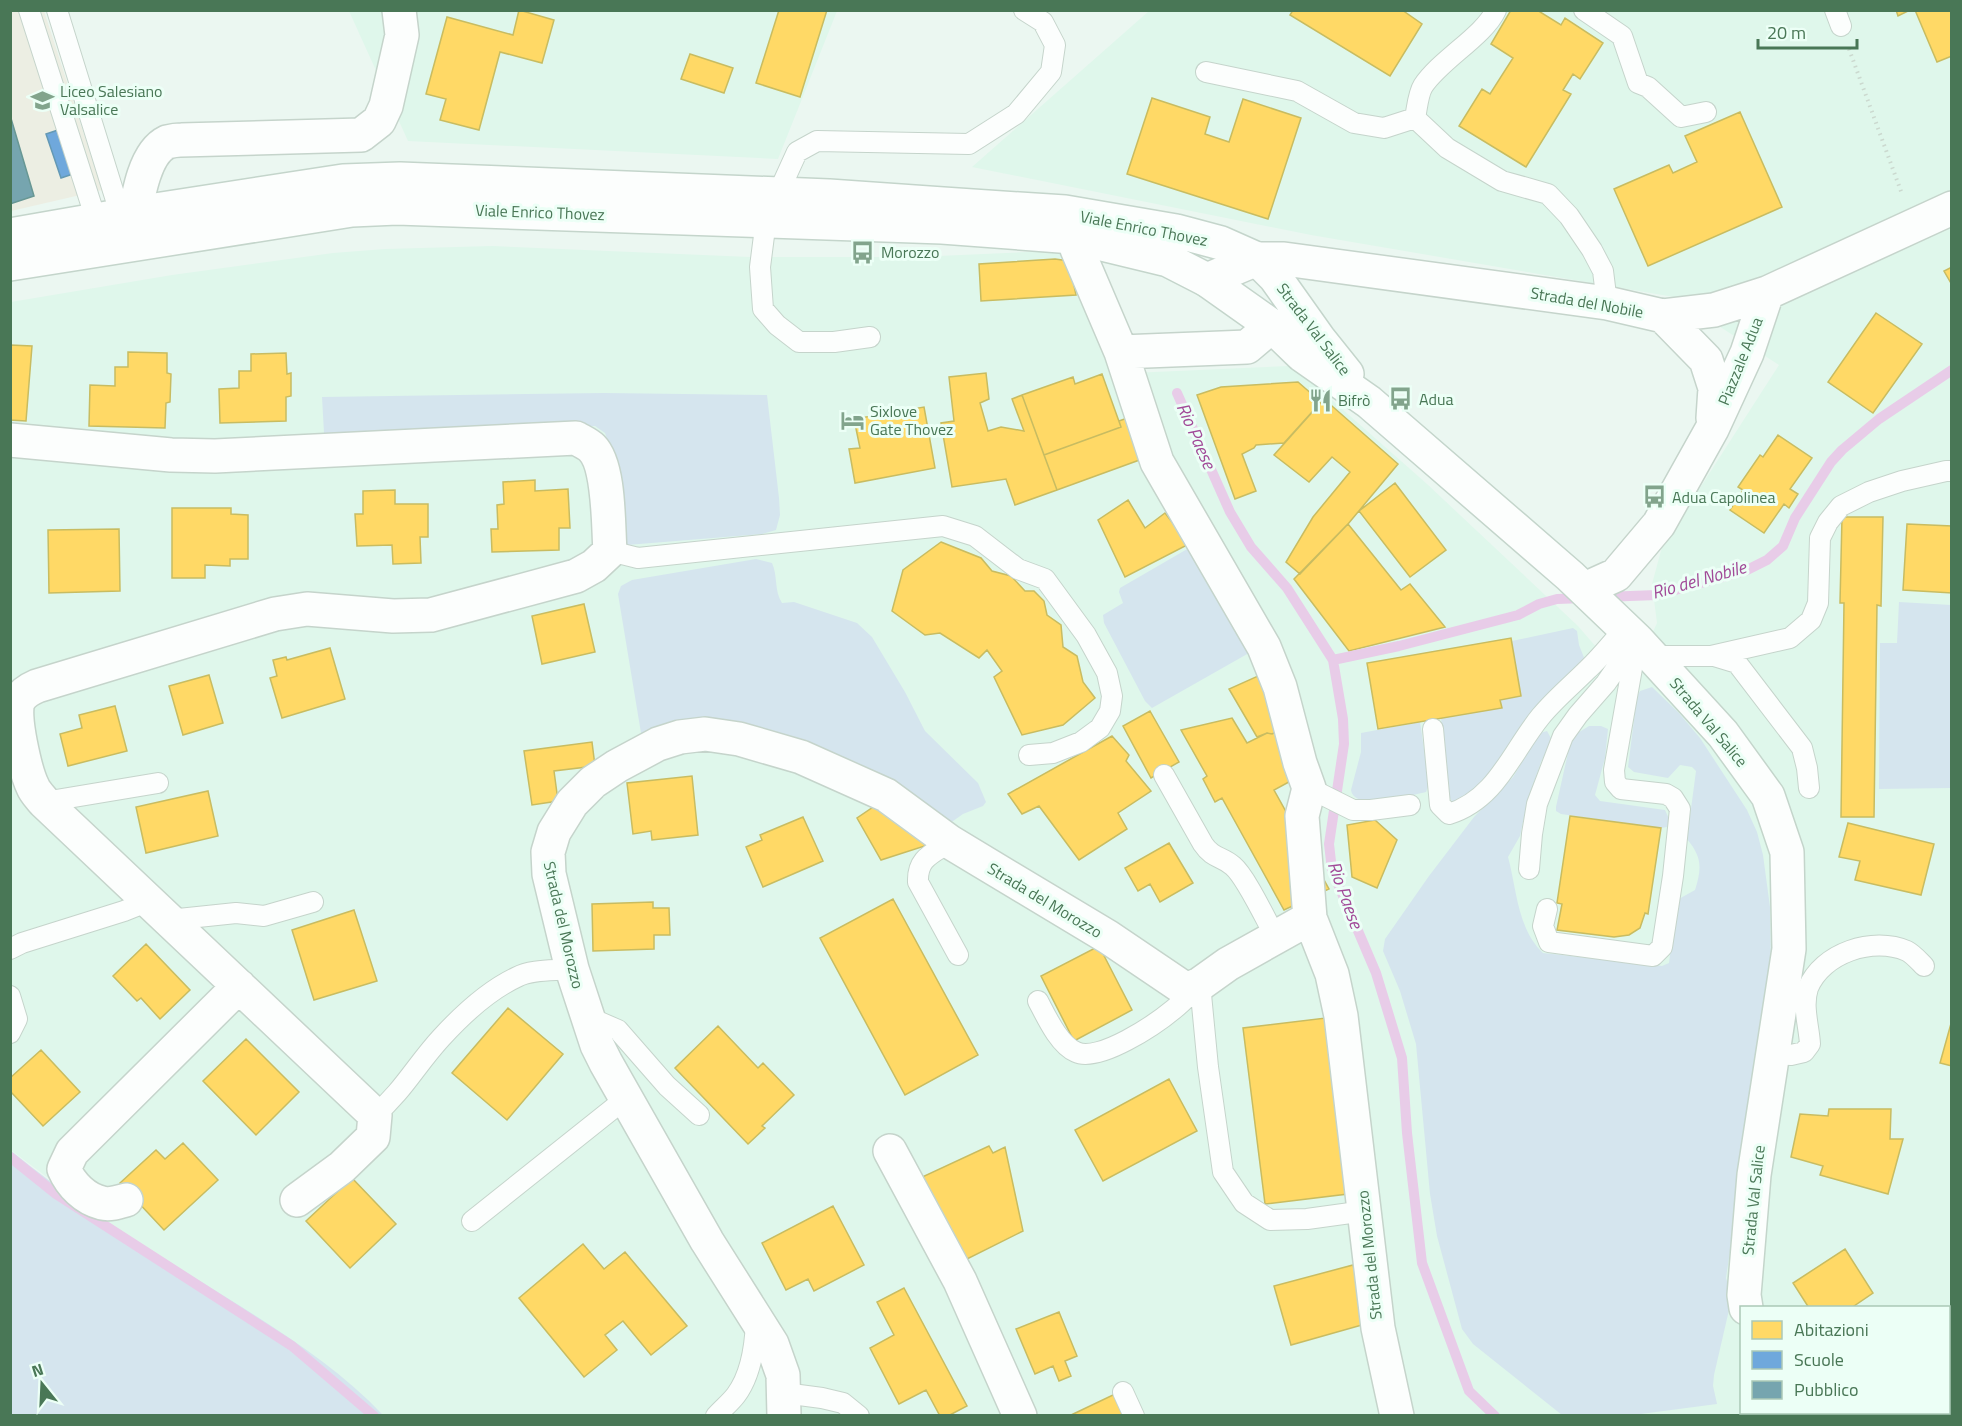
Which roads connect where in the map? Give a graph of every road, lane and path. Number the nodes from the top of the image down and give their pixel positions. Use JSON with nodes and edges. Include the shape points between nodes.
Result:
{"nodes":[{"id":1,"x":28,"y":10,"type":"edge"},
{"id":2,"x":57,"y":10,"type":"edge"},
{"id":3,"x":399,"y":10,"type":"edge"},
{"id":4,"x":1024,"y":10,"type":"edge"},
{"id":5,"x":1496,"y":10,"type":"edge"},
{"id":6,"x":1584,"y":10,"type":"edge"},
{"id":7,"x":1838,"y":18,"type":"edge"},
{"id":8,"x":1206,"y":72,"type":"dead end"},
{"id":9,"x":1706,"y":112,"type":"dead end"},
{"id":10,"x":1415,"y":118,"type":"junction"},
{"id":11,"x":772,"y":207,"type":"junction"},
{"id":12,"x":1952,"y":208,"type":"edge"},
{"id":13,"x":1069,"y":224,"type":"junction"},
{"id":14,"x":1914,"y":225,"type":"junction"},
{"id":15,"x":118,"y":228,"type":"junction"},
{"id":16,"x":10,"y":235,"type":"edge"},
{"id":17,"x":1257,"y":259,"type":"junction"},
{"id":18,"x":10,"y":264,"type":"edge"},
{"id":19,"x":1207,"y":280,"type":"junction"},
{"id":20,"x":1767,"y":293,"type":"junction"},
{"id":21,"x":1607,"y":303,"type":"junction"},
{"id":22,"x":1664,"y":316,"type":"junction"},
{"id":23,"x":1272,"y":326,"type":"junction"},
{"id":24,"x":870,"y":337,"type":"dead end"},
{"id":25,"x":1121,"y":352,"type":"junction"},
{"id":26,"x":1369,"y":402,"type":"junction"},
{"id":27,"x":1712,"y":429,"type":"junction"},
{"id":28,"x":10,"y":440,"type":"edge"},
{"id":29,"x":1952,"y":471,"type":"edge"},
{"id":30,"x":610,"y":551,"type":"junction"},
{"id":31,"x":1593,"y":598,"type":"junction"},
{"id":32,"x":1638,"y":642,"type":"junction"},
{"id":33,"x":1711,"y":656,"type":"junction"},
{"id":34,"x":18,"y":694,"type":"edge"},
{"id":35,"x":1433,"y":729,"type":"dead end"},
{"id":36,"x":1029,"y":755,"type":"dead end"},
{"id":37,"x":1164,"y":775,"type":"dead end"},
{"id":38,"x":158,"y":783,"type":"dead end"},
{"id":39,"x":1309,"y":788,"type":"junction"},
{"id":40,"x":1809,"y":788,"type":"dead end"},
{"id":41,"x":44,"y":802,"type":"junction"},
{"id":42,"x":1410,"y":805,"type":"dead end"},
{"id":43,"x":950,"y":842,"type":"junction"},
{"id":44,"x":1529,"y":869,"type":"dead end"},
{"id":45,"x":313,"y":902,"type":"dead end"},
{"id":46,"x":1547,"y":909,"type":"dead end"},
{"id":47,"x":159,"y":910,"type":"junction"},
{"id":48,"x":1310,"y":918,"type":"junction"},
{"id":49,"x":1275,"y":936,"type":"junction"},
{"id":50,"x":10,"y":949,"type":"edge"},
{"id":51,"x":958,"y":956,"type":"dead end"},
{"id":52,"x":1924,"y":966,"type":"dead end"},
{"id":53,"x":572,"y":969,"type":"junction"},
{"id":54,"x":1200,"y":984,"type":"junction"},
{"id":55,"x":239,"y":986,"type":"junction"},
{"id":56,"x":10,"y":996,"type":"edge"},
{"id":57,"x":1038,"y":1001,"type":"dead end"},
{"id":58,"x":588,"y":1017,"type":"junction"},
{"id":59,"x":10,"y":1033,"type":"edge"},
{"id":60,"x":1774,"y":1054,"type":"junction"},
{"id":61,"x":625,"y":1099,"type":"junction"},
{"id":62,"x":375,"y":1115,"type":"junction"},
{"id":63,"x":699,"y":1115,"type":"dead end"},
{"id":64,"x":890,"y":1151,"type":"dead end"},
{"id":65,"x":126,"y":1200,"type":"dead end"},
{"id":66,"x":297,"y":1200,"type":"dead end"},
{"id":67,"x":1365,"y":1211,"type":"junction"},
{"id":68,"x":472,"y":1221,"type":"dead end"},
{"id":69,"x":1746,"y":1306,"type":"edge"},
{"id":70,"x":757,"y":1319,"type":"junction"},
{"id":71,"x":1123,"y":1392,"type":"dead end"},
{"id":72,"x":784,"y":1404,"type":"edge"},
{"id":73,"x":716,"y":1416,"type":"edge"},
{"id":74,"x":859,"y":1416,"type":"edge"},
{"id":75,"x":1020,"y":1416,"type":"edge"},
{"id":76,"x":1134,"y":1416,"type":"edge"},
{"id":77,"x":1397,"y":1416,"type":"edge"}],
"edges":[{"from":1,"to":15,"type":"lane"},
{"from":2,"to":15,"type":"lane"},
{"from":3,"to":15,"type":"street","via":[[402,35],[387,106],[379,121],[361,135],[166,143],[152,158]]},
{"from":4,"to":11,"type":"lane","via":[[1043,22],[1055,45],[1051,72],[1016,114],[969,144],[817,141],[797,152]]},
{"from":5,"to":10,"type":"lane","via":[[1492,19],[1422,87]]},
{"from":6,"to":9,"type":"lane","via":[[1622,36],[1638,83],[1648,87],[1681,117]]},
{"from":7,"to":14,"type":"path"},
{"from":8,"to":10,"type":"lane","via":[[1297,91],[1354,123],[1384,128]]},
{"from":10,"to":21,"type":"lane","via":[[1447,147],[1502,181],[1548,194],[1569,216],[1604,271]]},
{"from":11,"to":13,"type":"street","name":"Viale Enrico Thovez","via":[[942,226]]},
{"from":11,"to":15,"type":"street","name":"Viale Enrico Thovez","via":[[397,208]]},
{"from":11,"to":24,"type":"lane","via":[[760,267],[763,309],[799,342]]},
{"from":12,"to":14,"type":"street","name":"Strada del Nobile"},
{"from":13,"to":17,"type":"street","name":"Viale Enrico Thovez","via":[[1176,231],[1221,243]]},
{"from":13,"to":19,"type":"street","name":"Viale Enrico Thovez","via":[[1168,260]]},
{"from":13,"to":25,"type":"street","name":"Viale Enrico Thovez"},
{"from":14,"to":20,"type":"street","name":"Strada del Nobile"},
{"from":15,"to":16,"type":"street","name":"Viale Enrico Thovez"},
{"from":15,"to":18,"type":"street","name":"Viale Enrico Thovez"},
{"from":17,"to":19,"type":"street","name":"Strada del Nobile"},
{"from":17,"to":21,"type":"street","name":"Strada del Nobile","via":[[1284,259]]},
{"from":17,"to":26,"type":"street","name":"Strada Val Salice","via":[[1275,277]]},
{"from":19,"to":23,"type":"street","name":"Viale Enrico Thovez"},
{"from":20,"to":22,"type":"street","name":"Strada del Nobile","via":[[1714,310]]},
{"from":20,"to":27,"type":"street","name":"Piazzale Adua","via":[[1747,353]]},
{"from":21,"to":22,"type":"street","name":"Strada del Nobile"},
{"from":22,"to":27,"type":"street","name":"Piazzale Adua","via":[[1706,360],[1715,388]]},
{"from":23,"to":25,"type":"street","via":[[1247,347]]},
{"from":23,"to":26,"type":"street","name":"Strada Val Salice","via":[[1302,356]]},
{"from":25,"to":39,"type":"street","via":[[1157,462],[1264,647],[1280,687]]},
{"from":26,"to":31,"type":"street","name":"Strada Val Salice"},
{"from":27,"to":31,"type":"street","name":"Piazzale Adua","via":[[1659,524]]},
{"from":28,"to":30,"type":"street","via":[[215,456],[576,438],[592,448],[601,464]]},
{"from":29,"to":33,"type":"lane","via":[[1902,481],[1841,506],[1821,538],[1818,603],[1811,621],[1790,638]]},
{"from":30,"to":34,"type":"street","via":[[576,576],[450,611],[393,616],[307,609],[275,614]]},
{"from":30,"to":36,"type":"lane","via":[[638,558],[943,526],[975,536],[1018,569],[1045,579],[1086,635],[1107,673],[1112,696],[1110,711],[1100,728],[1082,742],[1053,753]]},
{"from":31,"to":32,"type":"street","name":"Strada Val Salice"},
{"from":32,"to":33,"type":"lane"},
{"from":32,"to":35,"type":"lane","via":[[1590,668],[1541,716],[1490,789],[1449,814],[1440,805]]},
{"from":32,"to":44,"type":"lane","via":[[1563,736],[1537,804]]},
{"from":32,"to":46,"type":"lane","via":[[1614,770],[1615,782],[1621,789],[1666,794],[1680,809],[1662,947],[1653,956],[1549,942],[1543,926]]},
{"from":32,"to":60,"type":"street","name":"Strada Val Salice","via":[[1723,734],[1768,796],[1787,852],[1789,949]]},
{"from":33,"to":40,"type":"lane","via":[[1737,663],[1802,748]]},
{"from":34,"to":41,"type":"street","via":[[16,712],[26,768],[33,788]]},
{"from":37,"to":49,"type":"lane","via":[[1203,844],[1210,854],[1233,866]]},
{"from":38,"to":41,"type":"lane"},
{"from":39,"to":42,"type":"lane","via":[[1353,810]]},
{"from":39,"to":48,"type":"street","name":"Strada del Morozzo","via":[[1302,816]]},
{"from":41,"to":47,"type":"street"},
{"from":43,"to":51,"type":"lane","via":[[921,862],[917,872],[918,882]]},
{"from":43,"to":53,"type":"street","name":"Strada del Morozzo","via":[[886,795],[801,757],[705,734],[658,744],[593,782],[572,803],[554,832],[548,852],[549,874]]},
{"from":43,"to":54,"type":"street","name":"Strada del Morozzo","via":[[1182,987]]},
{"from":45,"to":47,"type":"lane","via":[[264,916]]},
{"from":47,"to":50,"type":"lane","via":[[124,911]]},
{"from":47,"to":55,"type":"street"},
{"from":48,"to":49,"type":"street"},
{"from":48,"to":67,"type":"street","name":"Strada del Morozzo","via":[[1332,974],[1341,1016]]},
{"from":49,"to":54,"type":"street"},
{"from":52,"to":60,"type":"lane","via":[[1908,951],[1886,946],[1866,946],[1840,956],[1821,968],[1808,989],[1810,1044],[1804,1053]]},
{"from":53,"to":58,"type":"street","name":"Strada del Morozzo"},
{"from":53,"to":62,"type":"lane","via":[[518,976],[493,991],[441,1038],[393,1100]]},
{"from":54,"to":57,"type":"lane","via":[[1149,1026],[1091,1055],[1075,1052],[1064,1042]]},
{"from":54,"to":67,"type":"lane","via":[[1223,1172],[1244,1203],[1270,1220]]},
{"from":55,"to":62,"type":"street"},
{"from":55,"to":65,"type":"street","via":[[72,1152],[64,1170],[81,1192],[102,1203]]},
{"from":56,"to":59,"type":"lane","via":[[17,1020]]},
{"from":58,"to":61,"type":"street","name":"Strada del Morozzo","via":[[597,1045]]},
{"from":58,"to":63,"type":"lane","via":[[618,1030],[667,1086]]},
{"from":60,"to":69,"type":"street","name":"Strada Val Salice","via":[[1754,1175]]},
{"from":61,"to":68,"type":"lane"},
{"from":61,"to":70,"type":"street","name":"Strada del Morozzo"},
{"from":62,"to":66,"type":"street","via":[[373,1137],[342,1167]]},
{"from":64,"to":75,"type":"street","via":[[960,1281]]},
{"from":67,"to":77,"type":"street","name":"Strada del Morozzo","via":[[1378,1328]]},
{"from":70,"to":72,"type":"street","name":"Strada del Morozzo","via":[[772,1344],[783,1375]]},
{"from":70,"to":73,"type":"lane","via":[[744,1384]]},
{"from":71,"to":76,"type":"lane"},
{"from":72,"to":74,"type":"lane","via":[[822,1398],[843,1403]]}]}
